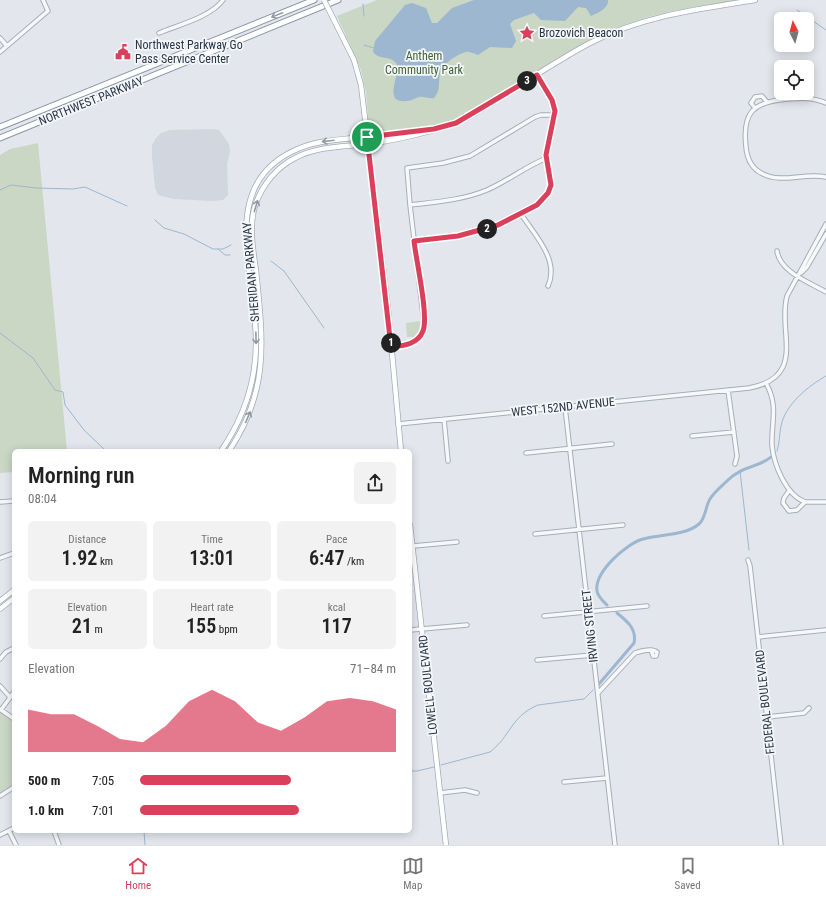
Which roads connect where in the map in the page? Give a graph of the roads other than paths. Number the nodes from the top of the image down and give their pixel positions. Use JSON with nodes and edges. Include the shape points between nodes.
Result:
{"nodes":[{"id":1,"x":43,"y":0,"type":"edge"},
{"id":2,"x":223,"y":0,"type":"edge"},
{"id":3,"x":314,"y":0,"type":"edge"},
{"id":4,"x":324,"y":0,"type":"edge"},
{"id":5,"x":338,"y":0,"type":"edge"},
{"id":6,"x":754,"y":0,"type":"edge"},
{"id":7,"x":159,"y":33,"type":"dead end"},
{"id":8,"x":0,"y":38,"type":"edge"},
{"id":9,"x":7,"y":46,"type":"junction"},
{"id":10,"x":0,"y":52,"type":"edge"},
{"id":11,"x":537,"y":75,"type":"junction"},
{"id":12,"x":767,"y":102,"type":"junction"},
{"id":13,"x":826,"y":103,"type":"edge"},
{"id":14,"x":755,"y":108,"type":"junction"},
{"id":15,"x":555,"y":115,"type":"junction"},
{"id":16,"x":0,"y":127,"type":"edge"},
{"id":17,"x":434,"y":129,"type":"junction"},
{"id":18,"x":367,"y":137,"type":"junction"},
{"id":19,"x":0,"y":138,"type":"edge"},
{"id":20,"x":368,"y":144,"type":"junction"},
{"id":21,"x":546,"y":158,"type":"junction"},
{"id":22,"x":826,"y":177,"type":"edge"},
{"id":23,"x":410,"y":205,"type":"junction"},
{"id":24,"x":521,"y":214,"type":"junction"},
{"id":25,"x":826,"y":224,"type":"edge"},
{"id":26,"x":826,"y":234,"type":"edge"},
{"id":27,"x":817,"y":240,"type":"junction"},
{"id":28,"x":414,"y":241,"type":"junction"},
{"id":29,"x":821,"y":242,"type":"junction"},
{"id":30,"x":777,"y":251,"type":"dead end"},
{"id":31,"x":799,"y":276,"type":"junction"},
{"id":32,"x":548,"y":286,"type":"dead end"},
{"id":33,"x":826,"y":292,"type":"edge"},
{"id":34,"x":391,"y":347,"type":"junction"},
{"id":35,"x":766,"y":383,"type":"junction"},
{"id":36,"x":728,"y":390,"type":"junction"},
{"id":37,"x":565,"y":407,"type":"junction"},
{"id":38,"x":444,"y":419,"type":"junction"},
{"id":39,"x":398,"y":424,"type":"junction"},
{"id":40,"x":734,"y":432,"type":"junction"},
{"id":41,"x":692,"y":436,"type":"dead end"},
{"id":42,"x":612,"y":444,"type":"dead end"},
{"id":43,"x":570,"y":448,"type":"junction"},
{"id":44,"x":222,"y":449,"type":"edge"},
{"id":45,"x":230,"y":449,"type":"edge"},
{"id":46,"x":401,"y":449,"type":"edge"},
{"id":47,"x":526,"y":453,"type":"dead end"},
{"id":48,"x":448,"y":461,"type":"dead end"},
{"id":49,"x":735,"y":464,"type":"dead end"},
{"id":50,"x":789,"y":491,"type":"junction"},
{"id":51,"x":12,"y":501,"type":"edge"},
{"id":52,"x":0,"y":502,"type":"edge"},
{"id":53,"x":805,"y":502,"type":"junction"},
{"id":54,"x":826,"y":502,"type":"edge"},
{"id":55,"x":623,"y":525,"type":"dead end"},
{"id":56,"x":579,"y":529,"type":"junction"},
{"id":57,"x":535,"y":534,"type":"dead end"},
{"id":58,"x":457,"y":542,"type":"dead end"},
{"id":59,"x":412,"y":546,"type":"joint"},
{"id":60,"x":12,"y":554,"type":"edge"},
{"id":61,"x":0,"y":558,"type":"edge"},
{"id":62,"x":748,"y":560,"type":"dead end"},
{"id":63,"x":12,"y":592,"type":"edge"},
{"id":64,"x":12,"y":600,"type":"edge"},
{"id":65,"x":0,"y":601,"type":"edge"},
{"id":66,"x":647,"y":606,"type":"dead end"},
{"id":67,"x":0,"y":609,"type":"edge"},
{"id":68,"x":588,"y":612,"type":"junction"},
{"id":69,"x":544,"y":616,"type":"dead end"},
{"id":70,"x":467,"y":625,"type":"dead end"},
{"id":71,"x":412,"y":630,"type":"edge"},
{"id":72,"x":421,"y":630,"type":"junction"},
{"id":73,"x":826,"y":630,"type":"edge"},
{"id":74,"x":758,"y":637,"type":"junction"},
{"id":75,"x":12,"y":649,"type":"edge"},
{"id":76,"x":651,"y":650,"type":"dead end"},
{"id":77,"x":593,"y":655,"type":"junction"},
{"id":78,"x":0,"y":659,"type":"edge"},
{"id":79,"x":537,"y":660,"type":"dead end"},
{"id":80,"x":0,"y":686,"type":"edge"},
{"id":81,"x":598,"y":693,"type":"junction"},
{"id":82,"x":12,"y":694,"type":"edge"},
{"id":83,"x":9,"y":696,"type":"junction"},
{"id":84,"x":809,"y":708,"type":"dead end"},
{"id":85,"x":1,"y":709,"type":"edge"},
{"id":86,"x":12,"y":717,"type":"edge"},
{"id":87,"x":767,"y":717,"type":"junction"},
{"id":88,"x":607,"y":778,"type":"junction"},
{"id":89,"x":564,"y":782,"type":"dead end"},
{"id":90,"x":12,"y":789,"type":"edge"},
{"id":91,"x":440,"y":793,"type":"junction"},
{"id":92,"x":477,"y":793,"type":"dead end"},
{"id":93,"x":0,"y":796,"type":"edge"},
{"id":94,"x":12,"y":829,"type":"edge"},
{"id":95,"x":9,"y":831,"type":"junction"},
{"id":96,"x":55,"y":833,"type":"edge"},
{"id":97,"x":0,"y":836,"type":"edge"},
{"id":98,"x":16,"y":845,"type":"edge"},
{"id":99,"x":59,"y":845,"type":"edge"},
{"id":100,"x":446,"y":845,"type":"edge"},
{"id":101,"x":615,"y":845,"type":"edge"},
{"id":102,"x":781,"y":845,"type":"edge"}],
"edges":[{"from":1,"to":9,"type":"street","via":[[48,11]]},
{"from":2,"to":7,"type":"street","via":[[206,14]]},
{"from":3,"to":16,"type":"highway","name":"NORTHWEST PARKWAY","one_way":true},
{"from":4,"to":18,"type":"main road","bridge":true,"via":[[357,68]]},
{"from":5,"to":19,"type":"highway","name":"NORTHWEST PARKWAY"},
{"from":6,"to":11,"type":"main road","name":"SHERIDAN PARKWAY","via":[[678,12],[643,21],[589,44]]},
{"from":8,"to":9,"type":"street"},
{"from":9,"to":10,"type":"street"},
{"from":11,"to":15,"type":"street","via":[[554,105]]},
{"from":11,"to":17,"type":"main road","name":"SHERIDAN PARKWAY","via":[[464,119]]},
{"from":12,"to":13,"type":"street","via":[[806,98]]},
{"from":12,"to":14,"type":"street"},
{"from":12,"to":14,"type":"street","via":[[762,96],[755,97],[751,103]]},
{"from":14,"to":22,"type":"street","via":[[748,117],[744,131],[748,157],[755,168],[762,174],[775,178],[808,175]]},
{"from":15,"to":21,"type":"street"},
{"from":15,"to":23,"type":"street","via":[[535,117],[470,156],[407,168]]},
{"from":17,"to":18,"type":"main road","name":"SHERIDAN PARKWAY"},
{"from":17,"to":20,"type":"main road","name":"SHERIDAN PARKWAY"},
{"from":18,"to":20,"type":"main road"},
{"from":18,"to":44,"type":"main road","name":"SHERIDAN PARKWAY","one_way":true,"via":[[315,143],[296,150],[282,157],[270,168],[253,193],[246,212],[245,233],[255,326],[254,371],[239,420]]},
{"from":20,"to":34,"type":"main road"},
{"from":45,"to":20,"type":"main road","name":"SHERIDAN PARKWAY","one_way":true,"via":[[251,408],[262,364],[262,329],[252,229],[253,214],[259,195],[277,171],[301,155],[321,149]]},
{"from":21,"to":23,"type":"street","via":[[534,162],[488,190],[469,196]]},
{"from":21,"to":24,"type":"street","via":[[551,185],[548,193],[537,205]]},
{"from":23,"to":28,"type":"street"},
{"from":24,"to":28,"type":"street","via":[[477,232]]},
{"from":24,"to":32,"type":"street","via":[[547,250],[551,280]]},
{"from":25,"to":27,"type":"street"},
{"from":26,"to":29,"type":"street"},
{"from":27,"to":29,"type":"street"},
{"from":27,"to":31,"type":"street"},
{"from":28,"to":34,"type":"street","via":[[425,318],[423,331],[416,341]]},
{"from":29,"to":31,"type":"street"},
{"from":30,"to":31,"type":"street","via":[[784,268]]},
{"from":31,"to":33,"type":"street"},
{"from":31,"to":35,"type":"street","via":[[786,300],[788,348],[785,360],[777,374]]},
{"from":34,"to":39,"type":"main road"},
{"from":35,"to":36,"type":"street","name":"WEST 152ND AVENUE"},
{"from":35,"to":50,"type":"street","via":[[772,394],[774,406],[773,450]]},
{"from":36,"to":37,"type":"street","name":"WEST 152ND AVENUE"},
{"from":36,"to":40,"type":"street"},
{"from":37,"to":38,"type":"street","name":"WEST 152ND AVENUE"},
{"from":37,"to":43,"type":"street","name":"IRVING STREET"},
{"from":38,"to":39,"type":"street","name":"WEST 152ND AVENUE"},
{"from":38,"to":48,"type":"street"},
{"from":39,"to":46,"type":"main road"},
{"from":40,"to":41,"type":"street"},
{"from":40,"to":49,"type":"street","via":[[737,456]]},
{"from":42,"to":43,"type":"street"},
{"from":43,"to":47,"type":"street"},
{"from":43,"to":56,"type":"street","name":"IRVING STREET"},
{"from":50,"to":53,"type":"street"},
{"from":50,"to":53,"type":"street","via":[[783,500],[787,509],[797,510]]},
{"from":51,"to":52,"type":"street"},
{"from":53,"to":54,"type":"street"},
{"from":55,"to":56,"type":"street"},
{"from":56,"to":57,"type":"street"},
{"from":56,"to":68,"type":"street","name":"IRVING STREET"},
{"from":58,"to":59,"type":"street"},
{"from":59,"to":72,"type":"main road","name":"LOWELL BOULEVARD"},
{"from":60,"to":61,"type":"street"},
{"from":62,"to":74,"type":"street","name":"FEDERAL BOULEVARD"},
{"from":63,"to":65,"type":"main road"},
{"from":64,"to":67,"type":"main road"},
{"from":66,"to":68,"type":"street"},
{"from":68,"to":69,"type":"street"},
{"from":68,"to":77,"type":"street","name":"IRVING STREET"},
{"from":70,"to":72,"type":"street"},
{"from":71,"to":72,"type":"street"},
{"from":72,"to":91,"type":"main road","name":"LOWELL BOULEVARD"},
{"from":73,"to":74,"type":"street"},
{"from":74,"to":87,"type":"street","name":"FEDERAL BOULEVARD"},
{"from":75,"to":78,"type":"street"},
{"from":76,"to":81,"type":"street","via":[[635,653]]},
{"from":77,"to":79,"type":"street"},
{"from":77,"to":81,"type":"street","name":"IRVING STREET"},
{"from":80,"to":83,"type":"street"},
{"from":81,"to":88,"type":"street","name":"IRVING STREET"},
{"from":82,"to":83,"type":"street"},
{"from":83,"to":85,"type":"street"},
{"from":84,"to":87,"type":"street","via":[[804,712]]},
{"from":85,"to":86,"type":"street"},
{"from":87,"to":102,"type":"street","name":"FEDERAL BOULEVARD"},
{"from":88,"to":89,"type":"street"},
{"from":88,"to":101,"type":"street","name":"IRVING STREET"},
{"from":90,"to":93,"type":"street"},
{"from":91,"to":92,"type":"street","via":[[465,790]]},
{"from":91,"to":100,"type":"main road","name":"LOWELL BOULEVARD"},
{"from":94,"to":95,"type":"street"},
{"from":95,"to":97,"type":"street"},
{"from":95,"to":98,"type":"street"},
{"from":96,"to":99,"type":"street"}]}
